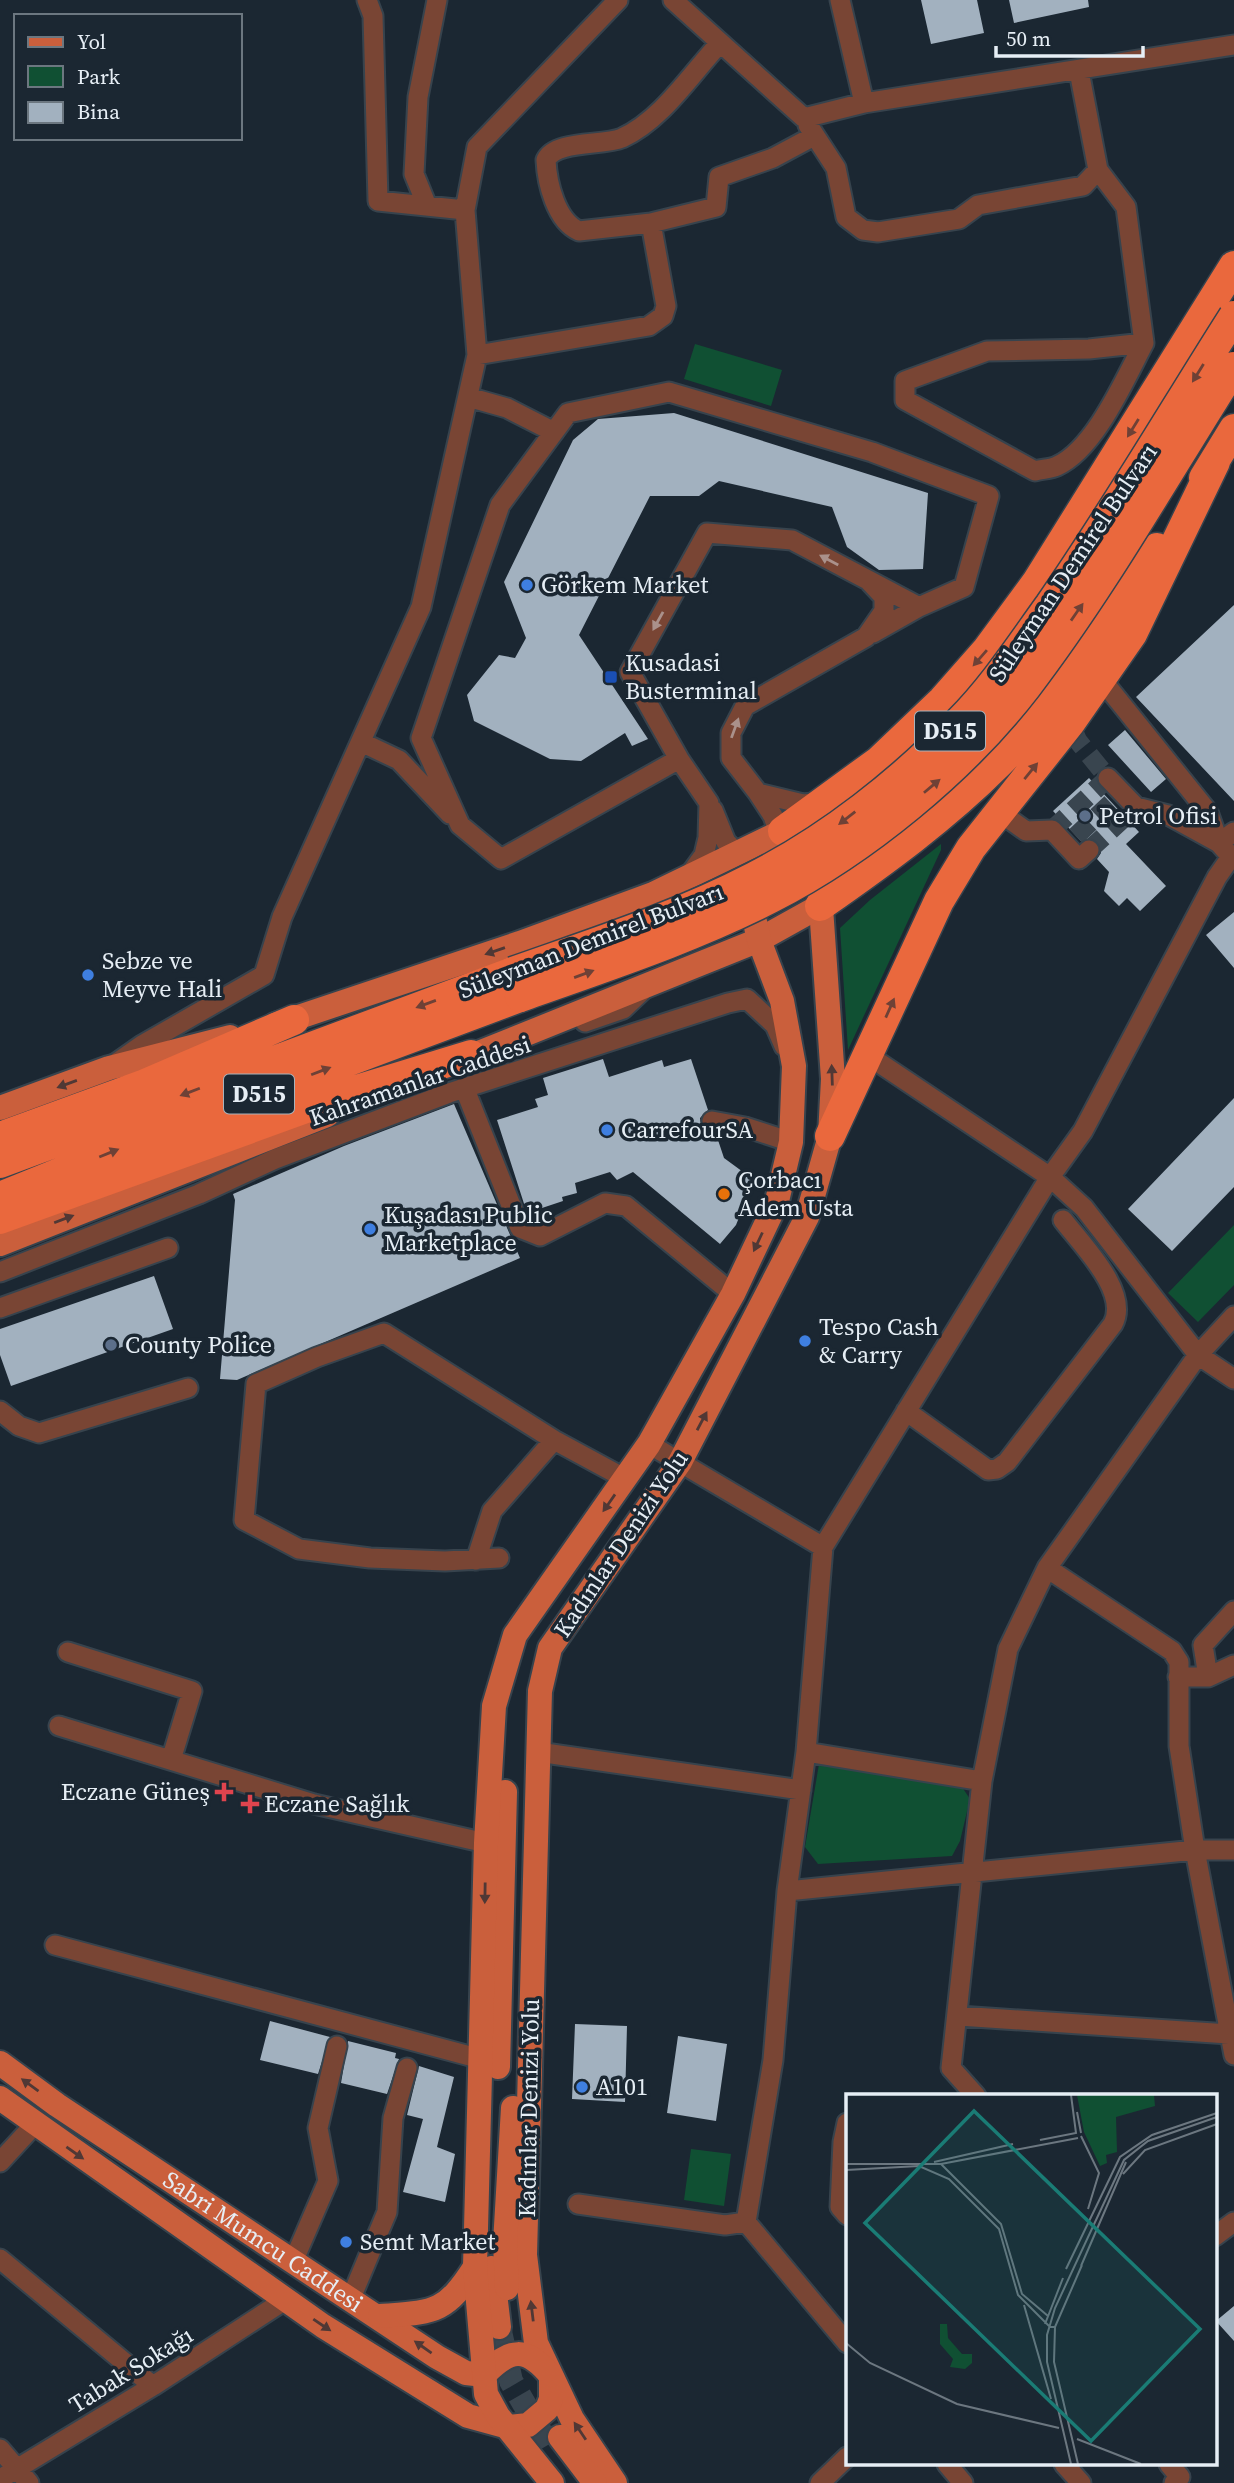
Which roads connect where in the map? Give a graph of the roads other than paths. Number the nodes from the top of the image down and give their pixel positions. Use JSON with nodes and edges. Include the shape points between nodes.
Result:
{"nodes":[{"id":1,"x":367,"y":0,"type":"edge"},
{"id":2,"x":437,"y":0,"type":"edge"},
{"id":3,"x":618,"y":0,"type":"edge"},
{"id":4,"x":673,"y":0,"type":"edge"},
{"id":5,"x":840,"y":0,"type":"edge"},
{"id":6,"x":720,"y":43,"type":"junction"},
{"id":7,"x":1234,"y":45,"type":"edge"},
{"id":8,"x":1079,"y":71,"type":"junction"},
{"id":9,"x":864,"y":103,"type":"junction"},
{"id":10,"x":804,"y":118,"type":"junction"},
{"id":11,"x":814,"y":136,"type":"junction"},
{"id":12,"x":1098,"y":170,"type":"junction"},
{"id":13,"x":427,"y":206,"type":"junction"},
{"id":14,"x":465,"y":210,"type":"junction"},
{"id":15,"x":651,"y":223,"type":"junction"},
{"id":16,"x":1234,"y":266,"type":"edge"},
{"id":17,"x":1234,"y":316,"type":"edge"},
{"id":18,"x":1144,"y":343,"type":"junction"},
{"id":19,"x":477,"y":355,"type":"junction"},
{"id":20,"x":1234,"y":367,"type":"edge"},
{"id":21,"x":468,"y":397,"type":"junction"},
{"id":22,"x":1234,"y":429,"type":"edge"},
{"id":23,"x":554,"y":432,"type":"junction"},
{"id":24,"x":1215,"y":461,"type":"junction"},
{"id":25,"x":868,"y":580,"type":"junction"},
{"id":26,"x":919,"y":607,"type":"junction"},
{"id":27,"x":866,"y":637,"type":"junction"},
{"id":28,"x":1102,"y":680,"type":"junction"},
{"id":29,"x":421,"y":738,"type":"junction"},
{"id":30,"x":363,"y":743,"type":"junction"},
{"id":31,"x":679,"y":759,"type":"junction"},
{"id":32,"x":399,"y":760,"type":"junction"},
{"id":33,"x":879,"y":761,"type":"junction"},
{"id":34,"x":1108,"y":778,"type":"dead end"},
{"id":35,"x":758,"y":793,"type":"junction"},
{"id":36,"x":824,"y":802,"type":"junction"},
{"id":37,"x":709,"y":803,"type":"junction"},
{"id":38,"x":998,"y":811,"type":"junction"},
{"id":39,"x":934,"y":823,"type":"junction"},
{"id":40,"x":460,"y":825,"type":"junction"},
{"id":41,"x":781,"y":832,"type":"junction"},
{"id":42,"x":1077,"y":844,"type":"dead end"},
{"id":43,"x":1230,"y":848,"type":"edge"},
{"id":44,"x":735,"y":855,"type":"junction"},
{"id":45,"x":653,"y":894,"type":"junction"},
{"id":46,"x":820,"y":906,"type":"junction"},
{"id":47,"x":759,"y":940,"type":"junction"},
{"id":48,"x":703,"y":963,"type":"junction"},
{"id":49,"x":517,"y":985,"type":"junction"},
{"id":50,"x":785,"y":1017,"type":"junction"},
{"id":51,"x":294,"y":1020,"type":"junction"},
{"id":52,"x":471,"y":1055,"type":"junction"},
{"id":53,"x":869,"y":1056,"type":"junction"},
{"id":54,"x":794,"y":1066,"type":"junction"},
{"id":55,"x":109,"y":1068,"type":"junction"},
{"id":56,"x":464,"y":1087,"type":"junction"},
{"id":57,"x":0,"y":1108,"type":"edge"},
{"id":58,"x":712,"y":1122,"type":"dead end"},
{"id":59,"x":830,"y":1136,"type":"junction"},
{"id":60,"x":0,"y":1137,"type":"edge"},
{"id":61,"x":791,"y":1142,"type":"junction"},
{"id":62,"x":0,"y":1163,"type":"edge"},
{"id":63,"x":1049,"y":1177,"type":"junction"},
{"id":64,"x":0,"y":1197,"type":"edge"},
{"id":65,"x":0,"y":1219,"type":"edge"},
{"id":66,"x":1063,"y":1220,"type":"dead end"},
{"id":67,"x":0,"y":1244,"type":"edge"},
{"id":68,"x":168,"y":1248,"type":"dead end"},
{"id":69,"x":0,"y":1272,"type":"edge"},
{"id":70,"x":733,"y":1294,"type":"junction"},
{"id":71,"x":0,"y":1308,"type":"edge"},
{"id":72,"x":1234,"y":1316,"type":"edge"},
{"id":73,"x":1198,"y":1355,"type":"junction"},
{"id":74,"x":1234,"y":1379,"type":"edge"},
{"id":75,"x":188,"y":1388,"type":"dead end"},
{"id":76,"x":0,"y":1411,"type":"edge"},
{"id":77,"x":906,"y":1411,"type":"junction"},
{"id":78,"x":554,"y":1440,"type":"junction"},
{"id":79,"x":649,"y":1444,"type":"junction"},
{"id":80,"x":680,"y":1462,"type":"junction"},
{"id":81,"x":626,"y":1479,"type":"junction"},
{"id":82,"x":823,"y":1548,"type":"junction"},
{"id":83,"x":499,"y":1558,"type":"dead end"},
{"id":84,"x":477,"y":1560,"type":"junction"},
{"id":85,"x":1047,"y":1568,"type":"junction"},
{"id":86,"x":1234,"y":1611,"type":"edge"},
{"id":87,"x":515,"y":1635,"type":"junction"},
{"id":88,"x":550,"y":1648,"type":"junction"},
{"id":89,"x":68,"y":1651,"type":"dead end"},
{"id":90,"x":1234,"y":1665,"type":"edge"},
{"id":91,"x":1208,"y":1677,"type":"junction"},
{"id":92,"x":1178,"y":1678,"type":"junction"},
{"id":93,"x":59,"y":1726,"type":"dead end"},
{"id":94,"x":538,"y":1752,"type":"junction"},
{"id":95,"x":806,"y":1752,"type":"junction"},
{"id":96,"x":171,"y":1760,"type":"junction"},
{"id":97,"x":982,"y":1781,"type":"junction"},
{"id":98,"x":801,"y":1790,"type":"junction"},
{"id":99,"x":486,"y":1843,"type":"junction"},
{"id":100,"x":1195,"y":1850,"type":"junction"},
{"id":101,"x":1234,"y":1850,"type":"edge"},
{"id":102,"x":970,"y":1872,"type":"junction"},
{"id":103,"x":787,"y":1891,"type":"junction"},
{"id":104,"x":55,"y":1945,"type":"dead end"},
{"id":105,"x":959,"y":2016,"type":"junction"},
{"id":106,"x":1229,"y":2034,"type":"junction"},
{"id":107,"x":337,"y":2046,"type":"dead end"},
{"id":108,"x":1234,"y":2055,"type":"edge"},
{"id":109,"x":481,"y":2059,"type":"junction"},
{"id":110,"x":0,"y":2063,"type":"edge"},
{"id":111,"x":407,"y":2068,"type":"dead end"},
{"id":112,"x":974,"y":2094,"type":"edge"},
{"id":113,"x":0,"y":2098,"type":"edge"},
{"id":114,"x":34,"y":2125,"type":"junction"},
{"id":115,"x":846,"y":2128,"type":"edge"},
{"id":116,"x":0,"y":2162,"type":"edge"},
{"id":117,"x":578,"y":2203,"type":"dead end"},
{"id":118,"x":846,"y":2214,"type":"edge"},
{"id":119,"x":746,"y":2222,"type":"junction"},
{"id":120,"x":1234,"y":2222,"type":"edge"},
{"id":121,"x":1216,"y":2235,"type":"edge"},
{"id":122,"x":0,"y":2259,"type":"edge"},
{"id":123,"x":293,"y":2262,"type":"junction"},
{"id":124,"x":475,"y":2267,"type":"junction"},
{"id":125,"x":351,"y":2298,"type":"junction"},
{"id":126,"x":285,"y":2300,"type":"junction"},
{"id":127,"x":380,"y":2316,"type":"junction"},
{"id":128,"x":846,"y":2342,"type":"edge"},
{"id":129,"x":484,"y":2375,"type":"junction"},
{"id":130,"x":551,"y":2376,"type":"junction"},
{"id":131,"x":153,"y":2386,"type":"junction"},
{"id":132,"x":508,"y":2427,"type":"junction"},
{"id":133,"x":0,"y":2449,"type":"edge"},
{"id":134,"x":846,"y":2458,"type":"edge"},
{"id":135,"x":1066,"y":2466,"type":"edge"},
{"id":136,"x":1171,"y":2466,"type":"edge"},
{"id":137,"x":23,"y":2476,"type":"edge"},
{"id":138,"x":0,"y":2479,"type":"edge"},
{"id":139,"x":552,"y":2483,"type":"edge"},
{"id":140,"x":578,"y":2483,"type":"edge"},
{"id":141,"x":595,"y":2483,"type":"edge"},
{"id":142,"x":615,"y":2483,"type":"edge"},
{"id":143,"x":820,"y":2483,"type":"edge"},
{"id":144,"x":1081,"y":2483,"type":"edge"},
{"id":145,"x":1174,"y":2483,"type":"edge"}],
"edges":[{"from":1,"to":13,"type":"street","via":[[373,16],[378,201]]},
{"from":2,"to":13,"type":"street","via":[[418,97],[414,174]]},
{"from":3,"to":14,"type":"street","via":[[477,147]]},
{"from":4,"to":6,"type":"street"},
{"from":5,"to":9,"type":"street"},
{"from":6,"to":10,"type":"street"},
{"from":6,"to":15,"type":"street","via":[[637,129],[620,139],[556,149],[546,160],[560,218],[572,228]]},
{"from":7,"to":8,"type":"street"},
{"from":8,"to":9,"type":"street"},
{"from":8,"to":12,"type":"street"},
{"from":9,"to":10,"type":"street"},
{"from":10,"to":11,"type":"street"},
{"from":11,"to":12,"type":"street","via":[[836,168],[846,217],[863,230],[878,232],[959,219],[978,205],[1083,186]]},
{"from":11,"to":15,"type":"street","via":[[773,158],[719,177],[716,207]]},
{"from":12,"to":18,"type":"street","via":[[1126,207]]},
{"from":13,"to":14,"type":"street"},
{"from":14,"to":19,"type":"street"},
{"from":15,"to":19,"type":"street","via":[[664,289],[663,316],[649,326]]},
{"from":16,"to":33,"type":"highway","one_way":true,"via":[[1012,616],[943,701]]},
{"from":17,"to":49,"type":"highway","name":"Süleyman Demirel Bulvarı","number":"D515","one_way":true,"bridge":true,"via":[[1080,562],[1008,664],[960,722],[828,833],[755,877]]},
{"from":18,"to":18,"type":"street","via":[[987,351],[905,381],[905,400],[1035,471],[1056,467],[1076,453],[1095,430]]},
{"from":19,"to":21,"type":"street"},
{"from":49,"to":20,"type":"highway","name":"Süleyman Demirel Bulvarı","number":"D515","one_way":true,"bridge":true,"via":[[677,940],[771,898],[876,832],[945,775],[1025,688]]},
{"from":21,"to":23,"type":"street","via":[[507,408]]},
{"from":21,"to":30,"type":"street","via":[[421,607]]},
{"from":22,"to":24,"type":"highway"},
{"from":23,"to":26,"type":"street","via":[[568,413],[668,392],[873,452],[989,496],[964,587]]},
{"from":23,"to":29,"type":"street","via":[[500,505]]},
{"from":24,"to":28,"type":"highway","via":[[1132,634]]},
{"from":24,"to":39,"type":"highway","via":[[1041,713],[999,762]]},
{"from":25,"to":26,"type":"street"},
{"from":25,"to":27,"type":"street","via":[[884,597],[884,611]]},
{"from":25,"to":31,"type":"street","one_way":true,"via":[[792,540],[708,533],[630,672]]},
{"from":26,"to":27,"type":"street"},
{"from":35,"to":27,"type":"street","one_way":true,"via":[[731,758],[731,733],[745,706]]},
{"from":38,"to":28,"type":"highway","one_way":true},
{"from":28,"to":43,"type":"street","via":[[1208,812]]},
{"from":29,"to":32,"type":"street"},
{"from":29,"to":40,"type":"street"},
{"from":30,"to":32,"type":"street"},
{"from":30,"to":55,"type":"street","via":[[282,917],[264,975]]},
{"from":31,"to":37,"type":"street"},
{"from":31,"to":40,"type":"street","via":[[501,859]]},
{"from":32,"to":40,"type":"street"},
{"from":33,"to":36,"type":"highway"},
{"from":33,"to":39,"type":"highway","via":[[874,787],[887,813],[900,823]]},
{"from":34,"to":43,"type":"street","via":[[1124,805],[1168,815]]},
{"from":35,"to":36,"type":"street","via":[[803,804]]},
{"from":35,"to":41,"type":"street"},
{"from":36,"to":41,"type":"highway"},
{"from":37,"to":44,"type":"street"},
{"from":37,"to":45,"type":"street","via":[[704,855],[687,878]]},
{"from":38,"to":42,"type":"street","via":[[1026,831],[1052,830]]},
{"from":53,"to":38,"type":"highway","one_way":true,"via":[[939,901]]},
{"from":39,"to":46,"type":"highway"},
{"from":41,"to":44,"type":"main road"},
{"from":41,"to":46,"type":"main road","name":"Kadınlar Denizi Yolu","via":[[797,841],[813,863]]},
{"from":43,"to":63,"type":"street","via":[[1083,1131]]},
{"from":44,"to":45,"type":"main road"},
{"from":44,"to":47,"type":"main road","name":"Kadınlar Denizi Yolu","via":[[751,897]]},
{"from":45,"to":51,"type":"main road","one_way":true},
{"from":46,"to":47,"type":"main road"},
{"from":59,"to":46,"type":"main road","name":"Kadınlar Denizi Yolu","one_way":true,"via":[[833,1079]]},
{"from":47,"to":48,"type":"main road"},
{"from":47,"to":50,"type":"main road","name":"Kadınlar Denizi Yolu"},
{"from":48,"to":50,"type":"main road","via":[[741,961],[760,975]]},
{"from":48,"to":52,"type":"main road"},
{"from":49,"to":62,"type":"highway","name":"Süleyman Demirel Bulvarı","number":"D515","one_way":true},
{"from":64,"to":49,"type":"highway","name":"Süleyman Demirel Bulvarı","number":"D515","one_way":true},
{"from":50,"to":54,"type":"main road","name":"Kadınlar Denizi Yolu"},
{"from":51,"to":55,"type":"main road"},
{"from":51,"to":60,"type":"highway","via":[[145,1084]]},
{"from":52,"to":65,"type":"highway","via":[[354,1091]]},
{"from":67,"to":52,"type":"main road","one_way":true},
{"from":53,"to":59,"type":"highway"},
{"from":53,"to":63,"type":"street"},
{"from":54,"to":56,"type":"street","name":"Kahramanlar Caddesi","via":[[775,1025],[747,999]]},
{"from":54,"to":61,"type":"main road","name":"Kadınlar Denizi Yolu"},
{"from":55,"to":57,"type":"main road","one_way":true},
{"from":56,"to":69,"type":"street","name":"Kahramanlar Caddesi"},
{"from":56,"to":70,"type":"street","via":[[520,1228],[540,1236],[605,1203],[626,1206]]},
{"from":58,"to":61,"type":"street","via":[[743,1118]]},
{"from":80,"to":59,"type":"main road","name":"Kadınlar Denizi Yolu","one_way":true,"via":[[807,1217]]},
{"from":61,"to":70,"type":"main road","name":"Kadınlar Denizi Yolu","one_way":true,"via":[[777,1202]]},
{"from":63,"to":73,"type":"street","via":[[1084,1208]]},
{"from":63,"to":77,"type":"street"},
{"from":66,"to":77,"type":"street","via":[[1111,1285],[1118,1312],[1007,1462],[988,1470]]},
{"from":68,"to":71,"type":"street"},
{"from":70,"to":79,"type":"main road","name":"Kadınlar Denizi Yolu"},
{"from":72,"to":73,"type":"street"},
{"from":73,"to":74,"type":"street"},
{"from":73,"to":85,"type":"street"},
{"from":75,"to":76,"type":"street","via":[[38,1433]]},
{"from":77,"to":82,"type":"street"},
{"from":78,"to":81,"type":"street"},
{"from":78,"to":84,"type":"street","via":[[492,1511]]},
{"from":78,"to":84,"type":"street","via":[[384,1333],[256,1384],[244,1520],[299,1549],[370,1558]]},
{"from":79,"to":80,"type":"street"},
{"from":79,"to":81,"type":"main road","name":"Kadınlar Denizi Yolu"},
{"from":80,"to":82,"type":"street"},
{"from":80,"to":88,"type":"main road","name":"Kadınlar Denizi Yolu"},
{"from":81,"to":87,"type":"main road","name":"Kadınlar Denizi Yolu","one_way":true},
{"from":82,"to":95,"type":"street"},
{"from":83,"to":84,"type":"street"},
{"from":85,"to":92,"type":"street","via":[[1172,1651],[1179,1662]]},
{"from":85,"to":97,"type":"street","via":[[1008,1648]]},
{"from":86,"to":91,"type":"street","via":[[1203,1645]]},
{"from":87,"to":88,"type":"main road","via":[[506,1744],[492,2276],[506,2325],[521,1800],[531,1691]]},
{"from":87,"to":99,"type":"main road","name":"Kadınlar Denizi Yolu","via":[[494,1706]]},
{"from":88,"to":94,"type":"main road","name":"Kadınlar Denizi Yolu","via":[[540,1690]]},
{"from":89,"to":96,"type":"street","via":[[192,1691]]},
{"from":90,"to":91,"type":"street"},
{"from":91,"to":92,"type":"street"},
{"from":92,"to":100,"type":"street","via":[[1179,1746]]},
{"from":93,"to":96,"type":"street"},
{"from":94,"to":98,"type":"street"},
{"from":130,"to":94,"type":"main road","name":"Kadınlar Denizi Yolu","one_way":true,"via":[[536,2343],[525,2255]]},
{"from":95,"to":97,"type":"street"},
{"from":95,"to":98,"type":"street"},
{"from":96,"to":99,"type":"street","via":[[314,1804]]},
{"from":97,"to":102,"type":"street"},
{"from":98,"to":103,"type":"street"},
{"from":99,"to":109,"type":"main road","name":"Kadınlar Denizi Yolu","one_way":true},
{"from":100,"to":101,"type":"street"},
{"from":100,"to":102,"type":"street"},
{"from":100,"to":106,"type":"street"},
{"from":102,"to":103,"type":"street"},
{"from":102,"to":105,"type":"street"},
{"from":103,"to":119,"type":"street","via":[[773,2060]]},
{"from":104,"to":109,"type":"street"},
{"from":105,"to":106,"type":"street"},
{"from":105,"to":112,"type":"street","via":[[951,2068]]},
{"from":106,"to":108,"type":"street"},
{"from":107,"to":123,"type":"street","via":[[318,2127],[328,2181]]},
{"from":109,"to":124,"type":"main road","name":"Kadınlar Denizi Yolu"},
{"from":123,"to":110,"type":"main road","name":"Sabri Mumcu Caddesi","one_way":true},
{"from":111,"to":125,"type":"street","via":[[393,2118],[387,2212]]},
{"from":113,"to":114,"type":"main road","name":"Sabri Mumcu Caddesi"},
{"from":114,"to":116,"type":"street"},
{"from":114,"to":126,"type":"main road","name":"Sabri Mumcu Caddesi","one_way":true},
{"from":115,"to":118,"type":"street","via":[[841,2207]]},
{"from":117,"to":119,"type":"street","via":[[725,2225]]},
{"from":119,"to":128,"type":"street"},
{"from":120,"to":121,"type":"street"},
{"from":122,"to":131,"type":"street"},
{"from":123,"to":125,"type":"main road","name":"Sabri Mumcu Caddesi"},
{"from":124,"to":127,"type":"main road","via":[[455,2297],[425,2312]]},
{"from":124,"to":129,"type":"main road","name":"Kadınlar Denizi Yolu"},
{"from":125,"to":127,"type":"main road","name":"Sabri Mumcu Caddesi"},
{"from":126,"to":131,"type":"street","name":"Tabak Sokağı"},
{"from":126,"to":132,"type":"main road","name":"Sabri Mumcu Caddesi","one_way":true,"via":[[468,2416]]},
{"from":129,"to":127,"type":"main road","name":"Sabri Mumcu Caddesi","one_way":true,"via":[[466,2373],[437,2357]]},
{"from":129,"to":130,"type":"main road","via":[[503,2358],[523,2353],[539,2361]]},
{"from":129,"to":132,"type":"main road","via":[[492,2407]]},
{"from":130,"to":132,"type":"main road","via":[[547,2409],[528,2425]]},
{"from":142,"to":130,"type":"main road","one_way":true,"via":[[572,2419]]},
{"from":131,"to":137,"type":"street","name":"Tabak Sokağı"},
{"from":132,"to":139,"type":"main road"},
{"from":133,"to":137,"type":"street"},
{"from":134,"to":143,"type":"street"},
{"from":135,"to":144,"type":"street"},
{"from":136,"to":145,"type":"street","via":[[1180,2477]]},
{"from":137,"to":138,"type":"street","name":"Tabak Sokağı"},
{"from":140,"to":141,"type":"main road","via":[[554,2441]]}]}
